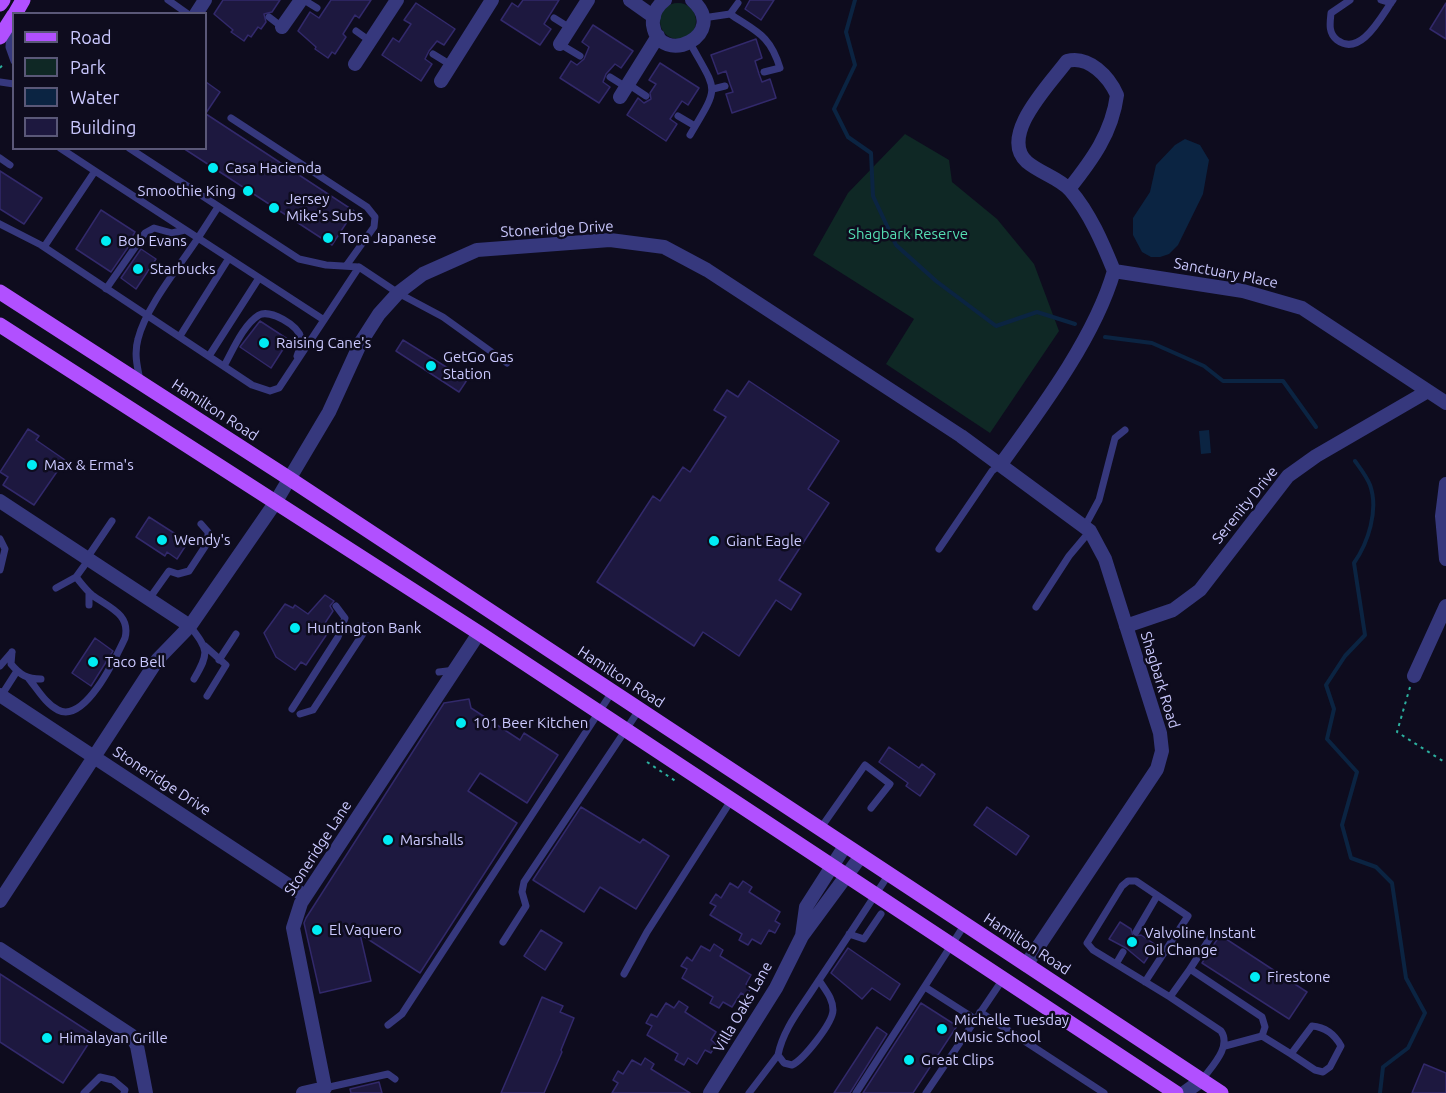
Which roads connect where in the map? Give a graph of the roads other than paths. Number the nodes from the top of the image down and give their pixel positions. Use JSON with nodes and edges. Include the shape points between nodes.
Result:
{"nodes":[{"id":1,"x":3,"y":0,"type":"edge"},
{"id":2,"x":168,"y":0,"type":"edge"},
{"id":3,"x":302,"y":0,"type":"edge"},
{"id":4,"x":397,"y":0,"type":"edge"},
{"id":5,"x":492,"y":0,"type":"edge"},
{"id":6,"x":588,"y":0,"type":"edge"},
{"id":7,"x":630,"y":0,"type":"edge"},
{"id":8,"x":665,"y":0,"type":"edge"},
{"id":9,"x":693,"y":0,"type":"edge"},
{"id":10,"x":1350,"y":0,"type":"edge"},
{"id":11,"x":1381,"y":0,"type":"edge"},
{"id":12,"x":1392,"y":1,"type":"edge"},
{"id":13,"x":738,"y":3,"type":"dead end"},
{"id":14,"x":0,"y":4,"type":"edge"},
{"id":15,"x":317,"y":8,"type":"dead end"},
{"id":16,"x":185,"y":12,"type":"edge"},
{"id":17,"x":730,"y":14,"type":"junction"},
{"id":18,"x":269,"y":17,"type":"dead end"},
{"id":19,"x":654,"y":17,"type":"junction"},
{"id":20,"x":12,"y":18,"type":"edge"},
{"id":21,"x":554,"y":18,"type":"dead end"},
{"id":22,"x":703,"y":18,"type":"junction"},
{"id":23,"x":12,"y":24,"type":"edge"},
{"id":24,"x":282,"y":27,"type":"joint"},
{"id":25,"x":570,"y":28,"type":"junction"},
{"id":26,"x":356,"y":31,"type":"dead end"},
{"id":27,"x":658,"y":36,"type":"junction"},
{"id":28,"x":0,"y":37,"type":"edge"},
{"id":29,"x":370,"y":40,"type":"junction"},
{"id":30,"x":690,"y":43,"type":"junction"},
{"id":31,"x":560,"y":44,"type":"joint"},
{"id":32,"x":433,"y":54,"type":"dead end"},
{"id":33,"x":580,"y":56,"type":"dead end"},
{"id":34,"x":9,"y":61,"type":"edge"},
{"id":35,"x":355,"y":64,"type":"dead end"},
{"id":36,"x":451,"y":65,"type":"junction"},
{"id":37,"x":764,"y":72,"type":"dead end"},
{"id":38,"x":610,"y":77,"type":"dead end"},
{"id":39,"x":441,"y":81,"type":"dead end"},
{"id":40,"x":725,"y":86,"type":"dead end"},
{"id":41,"x":713,"y":89,"type":"junction"},
{"id":42,"x":625,"y":90,"type":"junction"},
{"id":43,"x":646,"y":96,"type":"dead end"},
{"id":44,"x":678,"y":116,"type":"dead end"},
{"id":45,"x":231,"y":118,"type":"dead end"},
{"id":46,"x":695,"y":126,"type":"junction"},
{"id":47,"x":690,"y":135,"type":"dead end"},
{"id":48,"x":63,"y":150,"type":"edge"},
{"id":49,"x":132,"y":150,"type":"edge"},
{"id":50,"x":0,"y":158,"type":"edge"},
{"id":51,"x":10,"y":165,"type":"dead end"},
{"id":52,"x":95,"y":171,"type":"junction"},
{"id":53,"x":1069,"y":189,"type":"junction"},
{"id":54,"x":219,"y":207,"type":"junction"},
{"id":55,"x":0,"y":225,"type":"edge"},
{"id":56,"x":185,"y":230,"type":"junction"},
{"id":57,"x":198,"y":238,"type":"junction"},
{"id":58,"x":44,"y":247,"type":"junction"},
{"id":59,"x":229,"y":258,"type":"junction"},
{"id":60,"x":346,"y":266,"type":"junction"},
{"id":61,"x":359,"y":267,"type":"junction"},
{"id":62,"x":1114,"y":271,"type":"junction"},
{"id":63,"x":259,"y":278,"type":"junction"},
{"id":64,"x":106,"y":289,"type":"junction"},
{"id":65,"x":0,"y":292,"type":"edge"},
{"id":66,"x":398,"y":293,"type":"junction"},
{"id":67,"x":148,"y":316,"type":"junction"},
{"id":68,"x":324,"y":320,"type":"junction"},
{"id":69,"x":0,"y":325,"type":"edge"},
{"id":70,"x":180,"y":336,"type":"junction"},
{"id":71,"x":209,"y":356,"type":"junction"},
{"id":72,"x":507,"y":363,"type":"dead end"},
{"id":73,"x":224,"y":366,"type":"junction"},
{"id":74,"x":293,"y":367,"type":"junction"},
{"id":75,"x":141,"y":383,"type":"junction"},
{"id":76,"x":1428,"y":391,"type":"junction"},
{"id":77,"x":1446,"y":403,"type":"edge"},
{"id":78,"x":1125,"y":430,"type":"dead end"},
{"id":79,"x":961,"y":436,"type":"joint"},
{"id":80,"x":1001,"y":464,"type":"junction"},
{"id":81,"x":290,"y":479,"type":"junction"},
{"id":82,"x":1446,"y":484,"type":"edge"},
{"id":83,"x":0,"y":501,"type":"edge"},
{"id":84,"x":275,"y":502,"type":"junction"},
{"id":85,"x":112,"y":521,"type":"dead end"},
{"id":86,"x":201,"y":524,"type":"dead end"},
{"id":87,"x":1088,"y":529,"type":"junction"},
{"id":88,"x":0,"y":539,"type":"edge"},
{"id":89,"x":939,"y":549,"type":"dead end"},
{"id":90,"x":88,"y":559,"type":"junction"},
{"id":91,"x":1446,"y":559,"type":"edge"},
{"id":92,"x":0,"y":570,"type":"edge"},
{"id":93,"x":76,"y":577,"type":"junction"},
{"id":94,"x":56,"y":588,"type":"dead end"},
{"id":95,"x":89,"y":593,"type":"junction"},
{"id":96,"x":149,"y":598,"type":"junction"},
{"id":97,"x":89,"y":605,"type":"dead end"},
{"id":98,"x":336,"y":606,"type":"dead end"},
{"id":99,"x":1446,"y":606,"type":"edge"},
{"id":100,"x":1036,"y":607,"type":"dead end"},
{"id":101,"x":190,"y":626,"type":"junction"},
{"id":102,"x":368,"y":626,"type":"dead end"},
{"id":103,"x":1126,"y":626,"type":"junction"},
{"id":104,"x":479,"y":633,"type":"junction"},
{"id":105,"x":236,"y":634,"type":"dead end"},
{"id":106,"x":205,"y":646,"type":"junction"},
{"id":107,"x":219,"y":660,"type":"junction"},
{"id":108,"x":0,"y":666,"type":"edge"},
{"id":109,"x":455,"y":670,"type":"junction"},
{"id":110,"x":17,"y":671,"type":"junction"},
{"id":111,"x":439,"y":672,"type":"dead end"},
{"id":112,"x":1414,"y":676,"type":"road end"},
{"id":113,"x":29,"y":679,"type":"junction"},
{"id":114,"x":41,"y":679,"type":"dead end"},
{"id":115,"x":194,"y":679,"type":"dead end"},
{"id":116,"x":612,"y":692,"type":"junction"},
{"id":117,"x":0,"y":696,"type":"edge"},
{"id":118,"x":207,"y":696,"type":"dead end"},
{"id":119,"x":292,"y":709,"type":"dead end"},
{"id":120,"x":639,"y":710,"type":"junction"},
{"id":121,"x":599,"y":713,"type":"junction"},
{"id":122,"x":300,"y":714,"type":"dead end"},
{"id":123,"x":626,"y":729,"type":"junction"},
{"id":124,"x":96,"y":758,"type":"junction"},
{"id":125,"x":732,"y":799,"type":"junction"},
{"id":126,"x":871,"y":808,"type":"dead end"},
{"id":127,"x":820,"y":829,"type":"junction"},
{"id":128,"x":845,"y":846,"type":"junction"},
{"id":129,"x":861,"y":856,"type":"junction"},
{"id":130,"x":832,"y":866,"type":"junction"},
{"id":131,"x":889,"y":874,"type":"junction"},
{"id":132,"x":847,"y":876,"type":"junction"},
{"id":133,"x":875,"y":895,"type":"junction"},
{"id":134,"x":305,"y":896,"type":"junction"},
{"id":135,"x":1157,"y":896,"type":"junction"},
{"id":136,"x":0,"y":901,"type":"edge"},
{"id":137,"x":880,"y":914,"type":"dead end"},
{"id":138,"x":965,"y":924,"type":"junction"},
{"id":139,"x":1136,"y":932,"type":"dead end"},
{"id":140,"x":849,"y":934,"type":"junction"},
{"id":141,"x":802,"y":936,"type":"junction"},
{"id":142,"x":1212,"y":936,"type":"dead end"},
{"id":143,"x":503,"y":942,"type":"dead end"},
{"id":144,"x":951,"y":945,"type":"junction"},
{"id":145,"x":0,"y":949,"type":"edge"},
{"id":146,"x":1124,"y":952,"type":"dead end"},
{"id":147,"x":1116,"y":964,"type":"junction"},
{"id":148,"x":1026,"y":965,"type":"junction"},
{"id":149,"x":1190,"y":969,"type":"junction"},
{"id":150,"x":624,"y":974,"type":"dead end"},
{"id":151,"x":1003,"y":979,"type":"junction"},
{"id":152,"x":819,"y":980,"type":"junction"},
{"id":153,"x":1146,"y":982,"type":"junction"},
{"id":154,"x":925,"y":987,"type":"junction"},
{"id":155,"x":1170,"y":997,"type":"junction"},
{"id":156,"x":980,"y":1012,"type":"junction"},
{"id":157,"x":975,"y":1019,"type":"junction"},
{"id":158,"x":388,"y":1025,"type":"dead end"},
{"id":159,"x":1262,"y":1036,"type":"junction"},
{"id":160,"x":1225,"y":1046,"type":"junction"},
{"id":161,"x":1291,"y":1054,"type":"junction"},
{"id":162,"x":778,"y":1055,"type":"junction"},
{"id":163,"x":395,"y":1079,"type":"dead end"},
{"id":164,"x":1202,"y":1087,"type":"edge"},
{"id":165,"x":325,"y":1088,"type":"junction"},
{"id":166,"x":84,"y":1093,"type":"edge"},
{"id":167,"x":124,"y":1093,"type":"edge"},
{"id":168,"x":146,"y":1093,"type":"edge"},
{"id":169,"x":303,"y":1093,"type":"edge"},
{"id":170,"x":710,"y":1093,"type":"edge"},
{"id":171,"x":749,"y":1093,"type":"edge"},
{"id":172,"x":856,"y":1093,"type":"edge"},
{"id":173,"x":926,"y":1093,"type":"edge"},
{"id":174,"x":1104,"y":1093,"type":"edge"},
{"id":175,"x":1176,"y":1093,"type":"edge"},
{"id":176,"x":1184,"y":1093,"type":"edge"},
{"id":177,"x":1221,"y":1093,"type":"edge"}],
"edges":[{"from":1,"to":14,"type":"main road"},
{"from":2,"to":16,"type":"lane"},
{"from":3,"to":15,"type":"lane"},
{"from":3,"to":24,"type":"street"},
{"from":4,"to":29,"type":"street"},
{"from":5,"to":36,"type":"street"},
{"from":6,"to":25,"type":"street"},
{"from":7,"to":19,"type":"street"},
{"from":8,"to":19,"type":"street"},
{"from":9,"to":22,"type":"street"},
{"from":10,"to":12,"type":"lane","via":[[1332,13],[1330,20],[1334,38],[1342,43],[1359,41],[1370,33]]},
{"from":11,"to":12,"type":"lane"},
{"from":13,"to":17,"type":"lane"},
{"from":17,"to":22,"type":"lane"},
{"from":17,"to":37,"type":"lane","via":[[773,47],[780,68]]},
{"from":18,"to":24,"type":"lane"},
{"from":19,"to":27,"type":"street"},
{"from":20,"to":28,"type":"main road"},
{"from":21,"to":25,"type":"lane"},
{"from":22,"to":30,"type":"street","via":[[702,30]]},
{"from":23,"to":34,"type":"lane"},
{"from":25,"to":31,"type":"street"},
{"from":26,"to":29,"type":"lane"},
{"from":27,"to":30,"type":"street","via":[[676,46]]},
{"from":27,"to":42,"type":"street"},
{"from":29,"to":35,"type":"street"},
{"from":30,"to":41,"type":"lane"},
{"from":31,"to":33,"type":"lane"},
{"from":32,"to":36,"type":"lane"},
{"from":36,"to":39,"type":"street"},
{"from":38,"to":42,"type":"lane"},
{"from":40,"to":41,"type":"lane"},
{"from":41,"to":46,"type":"lane","via":[[713,98]]},
{"from":42,"to":43,"type":"lane"},
{"from":44,"to":46,"type":"lane"},
{"from":45,"to":60,"type":"lane","via":[[367,207],[375,217],[374,227]]},
{"from":46,"to":47,"type":"lane"},
{"from":48,"to":52,"type":"lane"},
{"from":49,"to":54,"type":"lane"},
{"from":50,"to":51,"type":"lane"},
{"from":52,"to":56,"type":"lane"},
{"from":52,"to":58,"type":"lane"},
{"from":53,"to":53,"type":"street","via":[[1029,164],[1017,149],[1016,140],[1026,116],[1067,61],[1073,59],[1092,65],[1106,76],[1117,95],[1108,132]]},
{"from":53,"to":62,"type":"street","via":[[1092,222]]},
{"from":54,"to":57,"type":"lane"},
{"from":54,"to":60,"type":"lane","via":[[299,259]]},
{"from":55,"to":58,"type":"lane"},
{"from":56,"to":57,"type":"lane"},
{"from":56,"to":64,"type":"lane","via":[[172,233],[154,228],[145,233]]},
{"from":57,"to":59,"type":"lane"},
{"from":57,"to":67,"type":"lane"},
{"from":58,"to":64,"type":"lane"},
{"from":59,"to":63,"type":"lane"},
{"from":59,"to":70,"type":"lane"},
{"from":60,"to":61,"type":"lane"},
{"from":61,"to":66,"type":"lane"},
{"from":61,"to":68,"type":"lane"},
{"from":62,"to":76,"type":"street","name":"Sanctuary Place","via":[[1279,299],[1326,321]]},
{"from":62,"to":80,"type":"street","via":[[1080,345],[1042,408]]},
{"from":63,"to":68,"type":"lane"},
{"from":63,"to":71,"type":"lane"},
{"from":64,"to":67,"type":"lane"},
{"from":65,"to":75,"type":"main road","name":"Hamilton Road"},
{"from":66,"to":72,"type":"lane","via":[[442,317]]},
{"from":66,"to":79,"type":"street","name":"Stoneridge Drive","via":[[423,274],[477,250],[610,240],[664,247],[707,270]]},
{"from":66,"to":81,"type":"street","name":"Stoneridge Drive","via":[[361,342],[329,412]]},
{"from":67,"to":70,"type":"lane"},
{"from":67,"to":75,"type":"lane","via":[[138,338],[135,360]]},
{"from":68,"to":74,"type":"lane"},
{"from":69,"to":84,"type":"main road"},
{"from":70,"to":71,"type":"lane"},
{"from":71,"to":73,"type":"lane"},
{"from":73,"to":74,"type":"lane","via":[[252,385],[270,391],[279,388]]},
{"from":73,"to":74,"type":"lane","via":[[251,322],[270,313],[298,330],[301,339]]},
{"from":75,"to":81,"type":"main road","name":"Hamilton Road"},
{"from":76,"to":77,"type":"street","name":"Sanctuary Place"},
{"from":76,"to":103,"type":"street","name":"Serenity Drive","via":[[1288,476],[1200,590],[1173,610]]},
{"from":78,"to":87,"type":"lane","via":[[1115,438]]},
{"from":79,"to":80,"type":"street","name":"Shagbark Road"},
{"from":80,"to":87,"type":"street","name":"Shagbark Road"},
{"from":80,"to":89,"type":"lane","via":[[992,471]]},
{"from":81,"to":84,"type":"street"},
{"from":81,"to":116,"type":"main road","name":"Hamilton Road"},
{"from":82,"to":91,"type":"street","via":[[1442,516]]},
{"from":83,"to":90,"type":"street"},
{"from":84,"to":101,"type":"street"},
{"from":84,"to":104,"type":"main road"},
{"from":85,"to":90,"type":"lane"},
{"from":86,"to":96,"type":"lane","via":[[208,532],[208,542],[189,571],[169,571]]},
{"from":87,"to":100,"type":"lane"},
{"from":87,"to":103,"type":"street","name":"Shagbark Road","via":[[1105,559]]},
{"from":88,"to":92,"type":"lane","via":[[5,549]]},
{"from":90,"to":93,"type":"lane"},
{"from":90,"to":96,"type":"street"},
{"from":93,"to":94,"type":"lane"},
{"from":93,"to":95,"type":"lane"},
{"from":95,"to":97,"type":"lane"},
{"from":95,"to":113,"type":"lane","via":[[122,616],[126,627],[118,652],[87,702],[74,711],[59,711]]},
{"from":96,"to":101,"type":"street"},
{"from":98,"to":119,"type":"lane","via":[[345,618],[338,637]]},
{"from":99,"to":112,"type":"street"},
{"from":101,"to":106,"type":"lane"},
{"from":101,"to":124,"type":"street","via":[[158,659]]},
{"from":102,"to":122,"type":"lane","via":[[313,710]]},
{"from":103,"to":148,"type":"street","name":"Shagbark Road","via":[[1160,733],[1162,751],[1157,769]]},
{"from":104,"to":109,"type":"street","name":"Stoneridge Lane"},
{"from":104,"to":121,"type":"main road"},
{"from":105,"to":107,"type":"lane"},
{"from":106,"to":107,"type":"lane"},
{"from":106,"to":115,"type":"lane","via":[[205,660]]},
{"from":107,"to":118,"type":"lane","via":[[225,665]]},
{"from":108,"to":110,"type":"lane","via":[[12,652],[11,664]]},
{"from":109,"to":111,"type":"lane"},
{"from":109,"to":134,"type":"street","name":"Stoneridge Lane"},
{"from":110,"to":113,"type":"lane"},
{"from":110,"to":117,"type":"lane"},
{"from":113,"to":114,"type":"lane"},
{"from":116,"to":120,"type":"main road","name":"Hamilton Road"},
{"from":116,"to":121,"type":"lane"},
{"from":117,"to":124,"type":"street","name":"Stoneridge Drive"},
{"from":120,"to":123,"type":"lane"},
{"from":120,"to":127,"type":"main road","name":"Hamilton Road"},
{"from":121,"to":123,"type":"main road"},
{"from":121,"to":158,"type":"lane","via":[[402,1014]]},
{"from":123,"to":125,"type":"main road"},
{"from":123,"to":143,"type":"lane","via":[[524,882],[526,906]]},
{"from":124,"to":134,"type":"street","name":"Stoneridge Drive"},
{"from":124,"to":136,"type":"street"},
{"from":125,"to":130,"type":"main road"},
{"from":125,"to":150,"type":"lane"},
{"from":126,"to":127,"type":"lane","via":[[890,784],[865,765]]},
{"from":127,"to":128,"type":"main road","name":"Hamilton Road"},
{"from":128,"to":129,"type":"main road","name":"Hamilton Road"},
{"from":128,"to":130,"type":"street","name":"Villa Oaks Lane"},
{"from":129,"to":131,"type":"main road","name":"Hamilton Road"},
{"from":129,"to":132,"type":"street","name":"Villa Oaks Lane"},
{"from":130,"to":132,"type":"main road"},
{"from":130,"to":141,"type":"street","name":"Villa Oaks Lane","via":[[806,907]]},
{"from":131,"to":133,"type":"lane"},
{"from":131,"to":138,"type":"main road","name":"Hamilton Road"},
{"from":132,"to":133,"type":"main road"},
{"from":132,"to":141,"type":"street","name":"Villa Oaks Lane"},
{"from":133,"to":140,"type":"lane"},
{"from":133,"to":144,"type":"main road"},
{"from":134,"to":165,"type":"street","name":"Stoneridge Lane","via":[[293,928]]},
{"from":135,"to":139,"type":"lane"},
{"from":135,"to":147,"type":"lane","via":[[1136,881],[1128,881],[1091,934],[1087,943]]},
{"from":135,"to":153,"type":"lane","via":[[1188,916]]},
{"from":137,"to":140,"type":"lane","via":[[864,939]]},
{"from":138,"to":144,"type":"lane"},
{"from":138,"to":148,"type":"main road","name":"Hamilton Road"},
{"from":140,"to":152,"type":"lane"},
{"from":141,"to":170,"type":"street","name":"Villa Oaks Lane","via":[[776,988]]},
{"from":142,"to":149,"type":"lane"},
{"from":144,"to":151,"type":"main road"},
{"from":144,"to":154,"type":"lane"},
{"from":145,"to":168,"type":"street","via":[[131,1035],[137,1046]]},
{"from":146,"to":147,"type":"lane"},
{"from":147,"to":153,"type":"lane"},
{"from":148,"to":164,"type":"main road","name":"Hamilton Road"},
{"from":149,"to":155,"type":"lane"},
{"from":149,"to":159,"type":"lane","via":[[1262,1017]]},
{"from":151,"to":156,"type":"lane"},
{"from":151,"to":175,"type":"main road"},
{"from":152,"to":162,"type":"lane","via":[[781,1039]]},
{"from":152,"to":162,"type":"lane","via":[[832,1000],[833,1013],[802,1060],[792,1065],[784,1063]]},
{"from":153,"to":155,"type":"lane"},
{"from":154,"to":157,"type":"lane"},
{"from":154,"to":172,"type":"lane"},
{"from":155,"to":160,"type":"lane","via":[[1221,1031],[1226,1037]]},
{"from":156,"to":157,"type":"lane"},
{"from":156,"to":174,"type":"lane"},
{"from":157,"to":173,"type":"lane"},
{"from":159,"to":160,"type":"lane"},
{"from":159,"to":161,"type":"lane"},
{"from":160,"to":164,"type":"lane"},
{"from":161,"to":161,"type":"lane","via":[[1323,1072],[1341,1046],[1336,1038],[1312,1026]]},
{"from":162,"to":171,"type":"lane"},
{"from":163,"to":165,"type":"lane","via":[[388,1074]]},
{"from":164,"to":176,"type":"street"},
{"from":164,"to":177,"type":"main road","name":"Hamilton Road"},
{"from":165,"to":169,"type":"street"},
{"from":166,"to":167,"type":"lane","via":[[100,1077],[113,1080]]}]}
